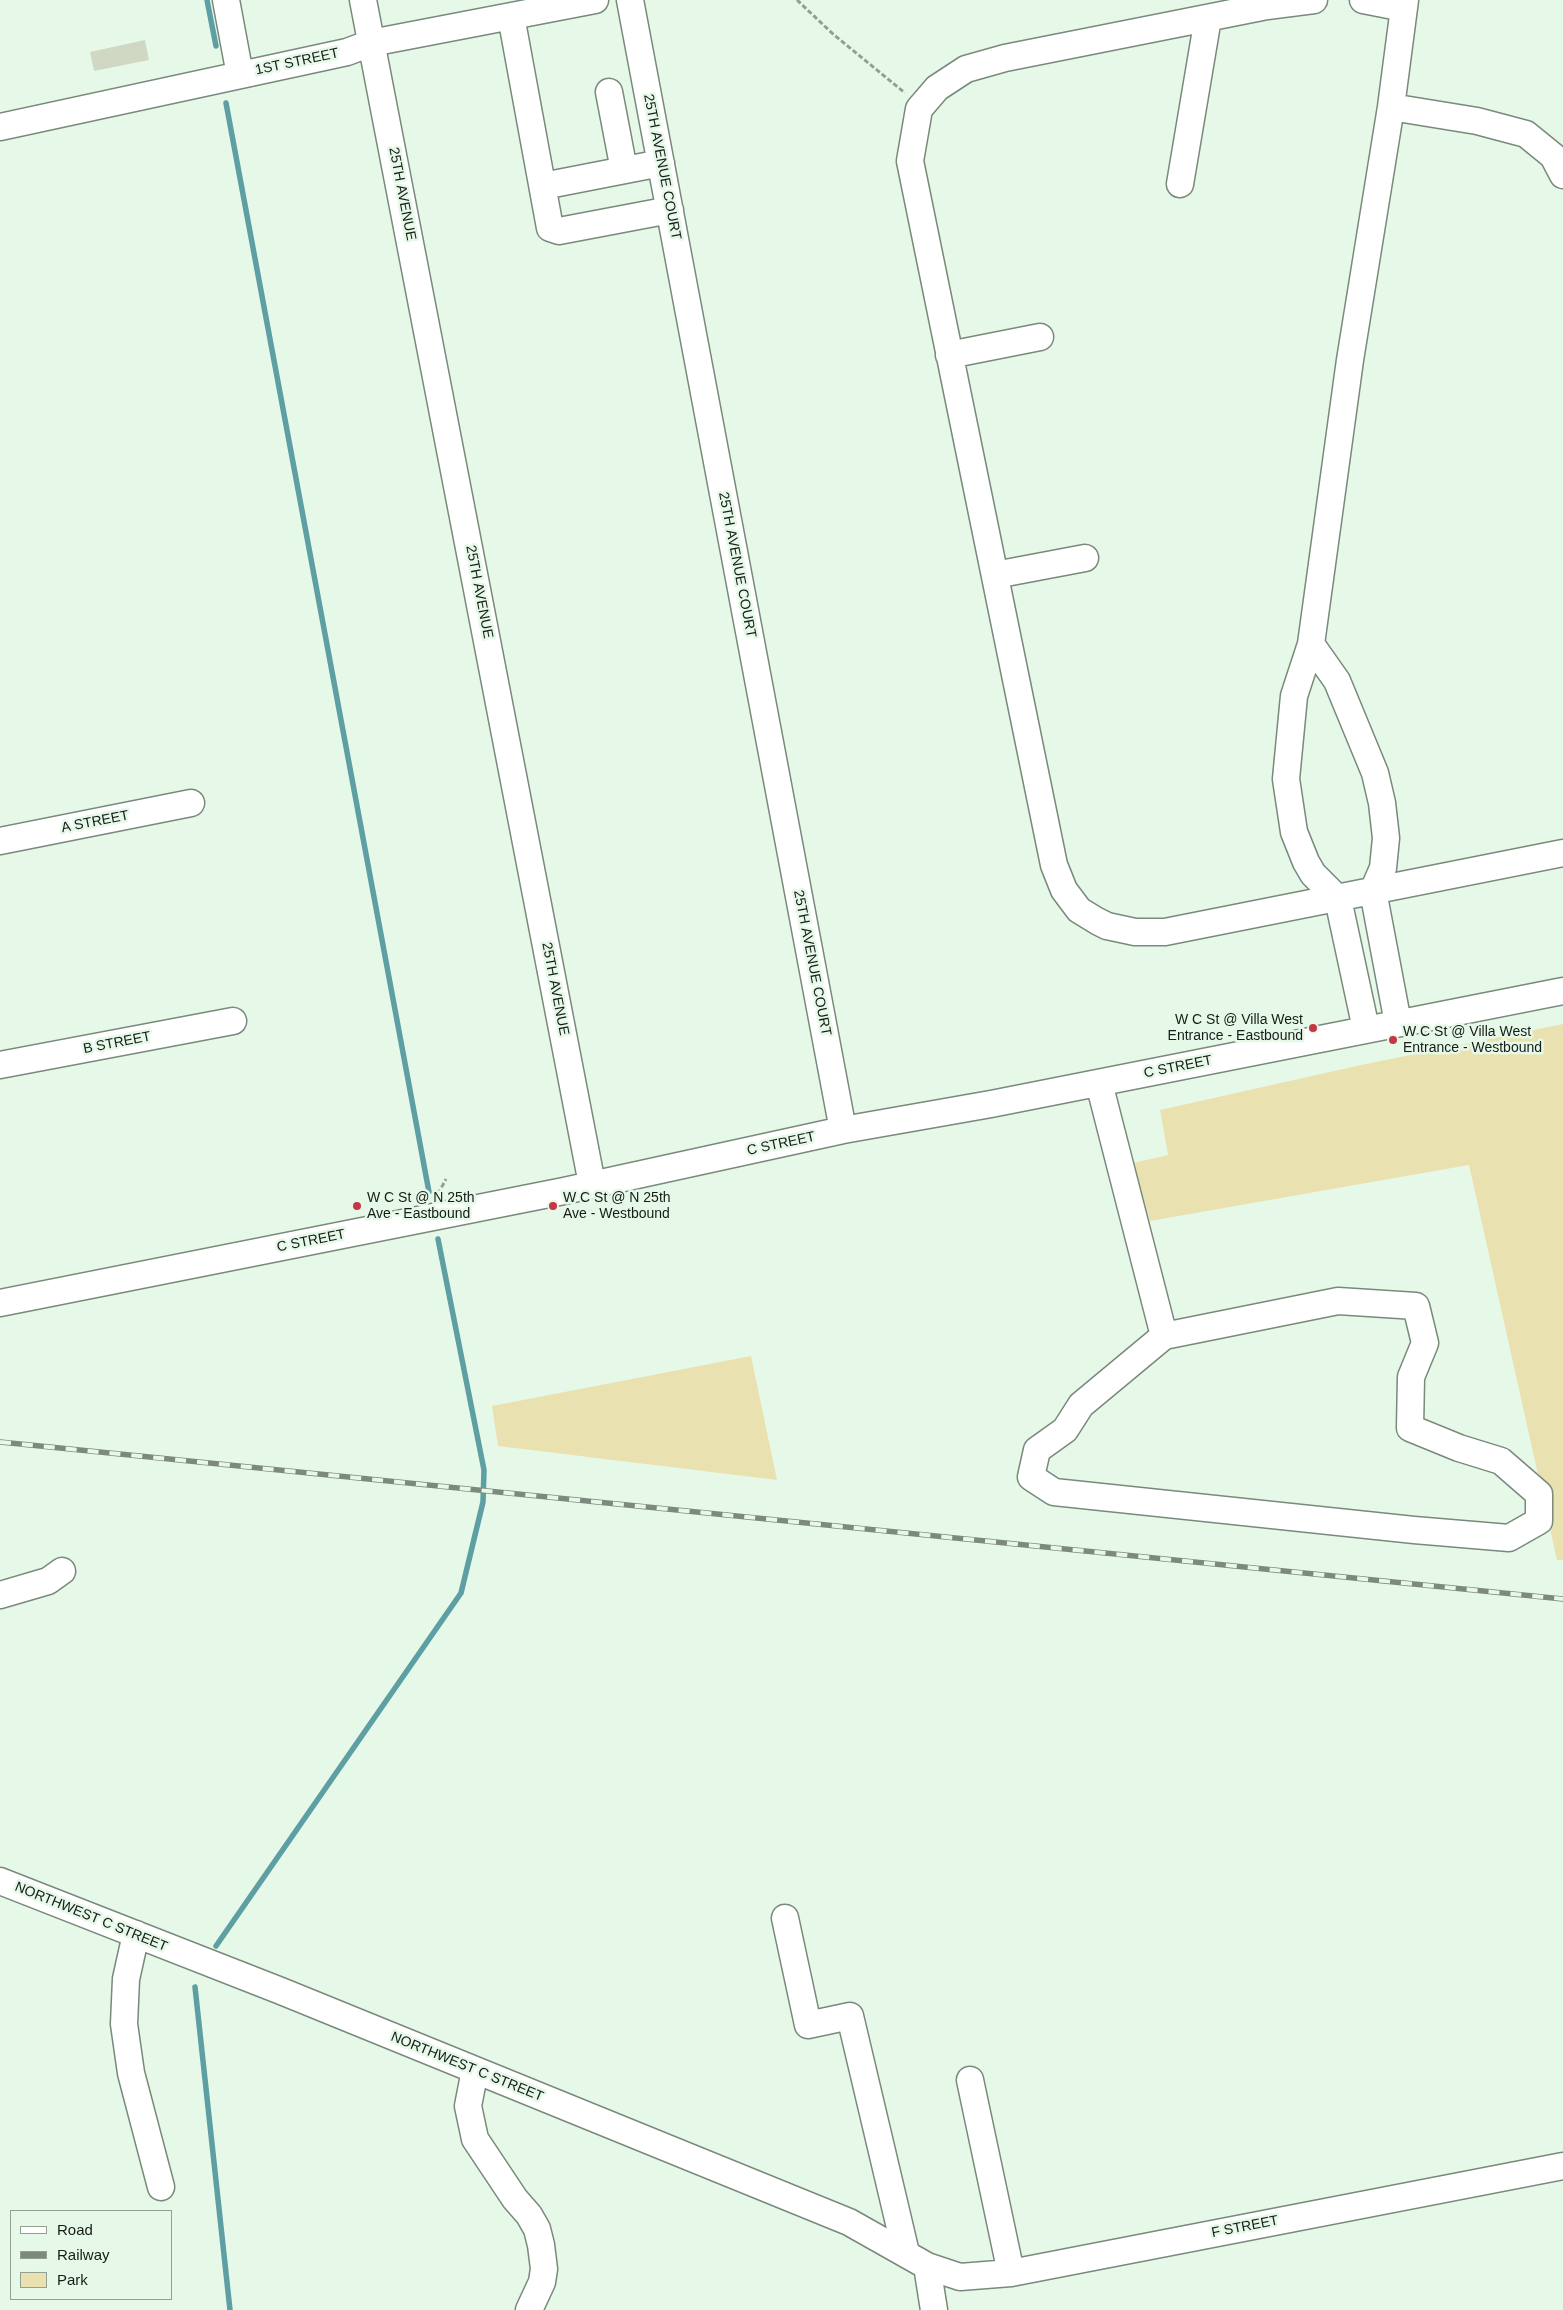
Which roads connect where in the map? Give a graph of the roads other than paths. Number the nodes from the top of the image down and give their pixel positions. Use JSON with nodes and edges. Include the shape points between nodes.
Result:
{"nodes":[{"id":1,"x":226,"y":0,"type":"edge"},
{"id":2,"x":363,"y":0,"type":"edge"},
{"id":3,"x":595,"y":0,"type":"edge"},
{"id":4,"x":630,"y":0,"type":"edge"},
{"id":5,"x":1314,"y":0,"type":"edge"},
{"id":6,"x":1362,"y":0,"type":"edge"},
{"id":7,"x":1405,"y":4,"type":"edge"},
{"id":8,"x":511,"y":16,"type":"junction"},
{"id":9,"x":1208,"y":18,"type":"junction"},
{"id":10,"x":371,"y":43,"type":"junction"},
{"id":11,"x":240,"y":75,"type":"junction"},
{"id":12,"x":609,"y":92,"type":"dead end"},
{"id":13,"x":1391,"y":107,"type":"junction"},
{"id":14,"x":0,"y":127,"type":"edge"},
{"id":15,"x":661,"y":163,"type":"junction"},
{"id":16,"x":624,"y":170,"type":"junction"},
{"id":17,"x":1563,"y":175,"type":"edge"},
{"id":18,"x":1180,"y":184,"type":"dead end"},
{"id":19,"x":543,"y":186,"type":"junction"},
{"id":20,"x":670,"y":210,"type":"junction"},
{"id":21,"x":1040,"y":337,"type":"dead end"},
{"id":22,"x":949,"y":355,"type":"junction"},
{"id":23,"x":1085,"y":558,"type":"dead end"},
{"id":24,"x":994,"y":575,"type":"junction"},
{"id":25,"x":1311,"y":644,"type":"junction"},
{"id":26,"x":191,"y":803,"type":"dead end"},
{"id":27,"x":0,"y":841,"type":"edge"},
{"id":28,"x":1563,"y":853,"type":"edge"},
{"id":29,"x":1373,"y":891,"type":"junction"},
{"id":30,"x":1338,"y":899,"type":"junction"},
{"id":31,"x":1563,"y":991,"type":"edge"},
{"id":32,"x":233,"y":1021,"type":"dead end"},
{"id":33,"x":1398,"y":1023,"type":"junction"},
{"id":34,"x":1366,"y":1029,"type":"junction"},
{"id":35,"x":0,"y":1065,"type":"edge"},
{"id":36,"x":1099,"y":1082,"type":"junction"},
{"id":37,"x":842,"y":1130,"type":"junction"},
{"id":38,"x":592,"y":1184,"type":"junction"},
{"id":39,"x":0,"y":1303,"type":"edge"},
{"id":40,"x":1164,"y":1336,"type":"junction"},
{"id":41,"x":62,"y":1570,"type":"dead end"},
{"id":42,"x":0,"y":1595,"type":"edge"},
{"id":43,"x":0,"y":1881,"type":"edge"},
{"id":44,"x":785,"y":1918,"type":"dead end"},
{"id":45,"x":136,"y":1934,"type":"junction"},
{"id":46,"x":475,"y":2070,"type":"junction"},
{"id":47,"x":970,"y":2080,"type":"dead end"},
{"id":48,"x":1563,"y":2166,"type":"edge"},
{"id":49,"x":161,"y":2188,"type":"dead end"},
{"id":50,"x":917,"y":2260,"type":"junction"},
{"id":51,"x":1011,"y":2273,"type":"junction"},
{"id":52,"x":529,"y":2310,"type":"edge"},
{"id":53,"x":934,"y":2310,"type":"edge"}],
"edges":[{"from":1,"to":11,"type":"street"},
{"from":2,"to":10,"type":"street","name":"25TH AVENUE"},
{"from":3,"to":8,"type":"street","name":"1ST STREET"},
{"from":4,"to":15,"type":"street","name":"25TH AVENUE COURT"},
{"from":5,"to":9,"type":"street"},
{"from":6,"to":7,"type":"street"},
{"from":7,"to":13,"type":"street"},
{"from":8,"to":10,"type":"street","name":"1ST STREET"},
{"from":8,"to":19,"type":"street"},
{"from":9,"to":18,"type":"street"},
{"from":9,"to":22,"type":"street","via":[[1005,58],[966,69],[937,88],[921,106],[910,161]]},
{"from":10,"to":11,"type":"street","name":"1ST STREET","via":[[346,52]]},
{"from":10,"to":38,"type":"street","name":"25TH AVENUE"},
{"from":11,"to":14,"type":"street","name":"1ST STREET"},
{"from":12,"to":16,"type":"street"},
{"from":13,"to":17,"type":"street","via":[[1477,121],[1526,134],[1553,156]]},
{"from":13,"to":25,"type":"street","via":[[1350,360]]},
{"from":15,"to":16,"type":"street"},
{"from":15,"to":20,"type":"street","name":"25TH AVENUE COURT"},
{"from":16,"to":19,"type":"street"},
{"from":19,"to":20,"type":"street","via":[[550,228],[559,231]]},
{"from":20,"to":37,"type":"street","name":"25TH AVENUE COURT"},
{"from":21,"to":22,"type":"street"},
{"from":22,"to":24,"type":"street"},
{"from":23,"to":24,"type":"street"},
{"from":24,"to":30,"type":"street","via":[[1054,865],[1064,890],[1079,910],[1107,926],[1135,932],[1165,932]]},
{"from":25,"to":29,"type":"street","via":[[1337,681],[1375,773],[1386,838],[1383,868]]},
{"from":25,"to":30,"type":"street","via":[[1294,696],[1286,778],[1288,803],[1294,832],[1306,862],[1313,874]]},
{"from":26,"to":27,"type":"street","name":"A STREET"},
{"from":28,"to":29,"type":"street"},
{"from":29,"to":30,"type":"street"},
{"from":29,"to":33,"type":"street"},
{"from":30,"to":34,"type":"street"},
{"from":31,"to":33,"type":"street","name":"C STREET"},
{"from":32,"to":35,"type":"street","name":"B STREET"},
{"from":33,"to":34,"type":"street","name":"C STREET"},
{"from":34,"to":36,"type":"street","name":"C STREET"},
{"from":36,"to":37,"type":"street","name":"C STREET"},
{"from":36,"to":40,"type":"street"},
{"from":37,"to":38,"type":"street","name":"C STREET"},
{"from":38,"to":39,"type":"street","name":"C STREET"},
{"from":40,"to":40,"type":"street","via":[[1338,1301],[1416,1306],[1424,1343],[1411,1376],[1410,1428],[1459,1448],[1501,1460],[1539,1494],[1539,1521],[1509,1538],[1414,1530],[1054,1492],[1031,1477],[1038,1450],[1065,1430],[1081,1405]]},
{"from":41,"to":42,"type":"street","via":[[48,1581]]},
{"from":43,"to":45,"type":"street","name":"NORTHWEST C STREET"},
{"from":44,"to":50,"type":"street","via":[[808,2025],[850,2016]]},
{"from":45,"to":46,"type":"street","name":"NORTHWEST C STREET"},
{"from":45,"to":49,"type":"street","via":[[126,1978],[124,2024],[131,2073]]},
{"from":46,"to":50,"type":"street","name":"NORTHWEST C STREET","via":[[849,2222]]},
{"from":46,"to":52,"type":"street","via":[[468,2106],[474,2139],[530,2215],[541,2245],[542,2282]]},
{"from":47,"to":51,"type":"street"},
{"from":48,"to":51,"type":"street","name":"F STREET"},
{"from":50,"to":51,"type":"street","name":"F STREET","via":[[960,2277]]},
{"from":50,"to":53,"type":"street"}]}
